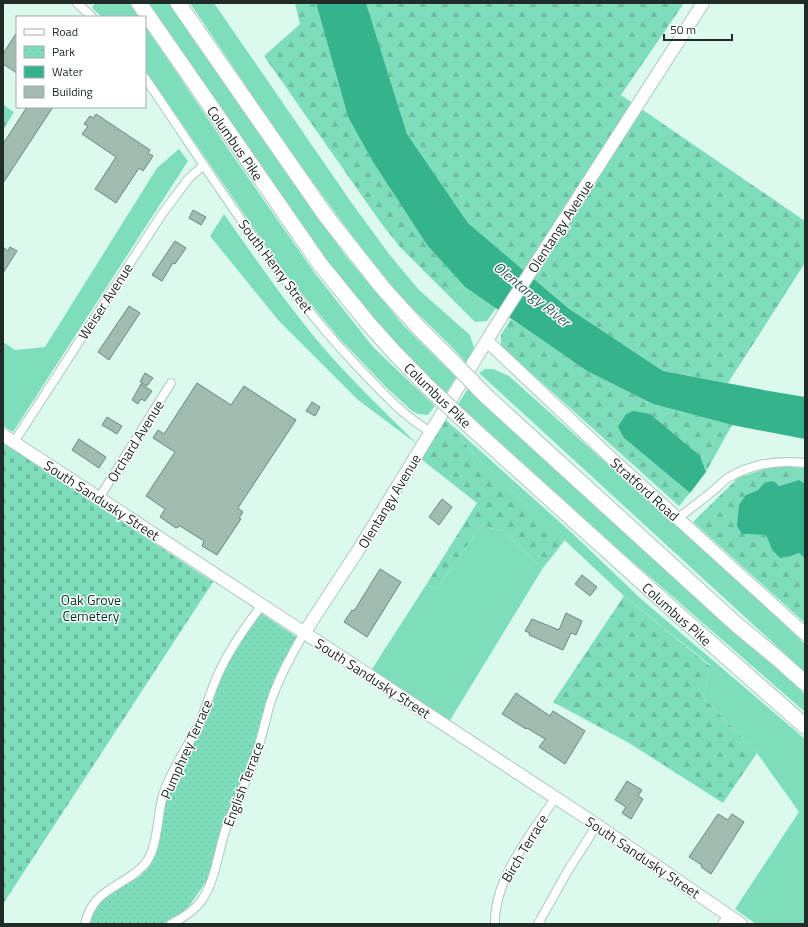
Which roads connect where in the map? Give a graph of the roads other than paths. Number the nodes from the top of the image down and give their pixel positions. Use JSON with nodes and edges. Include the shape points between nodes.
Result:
{"nodes":[{"id":1,"x":77,"y":3,"type":"edge"},
{"id":2,"x":139,"y":3,"type":"edge"},
{"id":3,"x":178,"y":3,"type":"edge"},
{"id":4,"x":703,"y":3,"type":"edge"},
{"id":5,"x":91,"y":16,"type":"edge"},
{"id":6,"x":146,"y":79,"type":"edge"},
{"id":7,"x":204,"y":165,"type":"junction"},
{"id":8,"x":487,"y":341,"type":"junction"},
{"id":9,"x":171,"y":383,"type":"dead end"},
{"id":10,"x":430,"y":432,"type":"junction"},
{"id":11,"x":3,"y":435,"type":"edge"},
{"id":12,"x":14,"y":442,"type":"junction"},
{"id":13,"x":805,"y":464,"type":"edge"},
{"id":14,"x":99,"y":498,"type":"junction"},
{"id":15,"x":678,"y":518,"type":"junction"},
{"id":16,"x":262,"y":605,"type":"junction"},
{"id":17,"x":304,"y":633,"type":"junction"},
{"id":18,"x":805,"y":634,"type":"edge"},
{"id":19,"x":805,"y":683,"type":"edge"},
{"id":20,"x":805,"y":726,"type":"edge"},
{"id":21,"x":555,"y":798,"type":"junction"},
{"id":22,"x":597,"y":826,"type":"junction"},
{"id":23,"x":725,"y":920,"type":"edge"},
{"id":24,"x":85,"y":924,"type":"edge"},
{"id":25,"x":171,"y":924,"type":"edge"},
{"id":26,"x":495,"y":924,"type":"edge"},
{"id":27,"x":538,"y":924,"type":"edge"},
{"id":28,"x":741,"y":924,"type":"edge"}],
"edges":[{"from":1,"to":5,"type":"street"},
{"from":2,"to":20,"type":"highway","name":"Columbus Pike","bridge":true,"via":[[320,264],[368,324],[427,386],[474,430]]},
{"from":3,"to":19,"type":"highway","bridge":true,"via":[[326,216],[382,287],[419,328],[486,396],[737,625]]},
{"from":4,"to":8,"type":"street","name":"Olentangy Avenue"},
{"from":6,"to":7,"type":"street","name":"South Henry Street"},
{"from":7,"to":10,"type":"street","name":"South Henry Street","via":[[270,262],[319,324],[404,413]]},
{"from":7,"to":12,"type":"street","name":"Weiser Avenue","via":[[189,178],[162,214]]},
{"from":8,"to":10,"type":"street","name":"Olentangy Avenue"},
{"from":8,"to":15,"type":"street","name":"Stratford Road"},
{"from":9,"to":14,"type":"street","name":"Orchard Avenue"},
{"from":10,"to":17,"type":"street","name":"Olentangy Avenue"},
{"from":11,"to":12,"type":"street","name":"South Sandusky Street"},
{"from":12,"to":14,"type":"street","name":"South Sandusky Street"},
{"from":13,"to":15,"type":"street","via":[[776,462],[742,470],[727,478]]},
{"from":14,"to":16,"type":"street","name":"South Sandusky Street"},
{"from":15,"to":18,"type":"street","name":"Stratford Road"},
{"from":16,"to":17,"type":"street","name":"South Sandusky Street"},
{"from":16,"to":24,"type":"street","name":"Pumphrey Terrace","via":[[227,656],[200,721],[169,778],[151,854],[140,869],[94,901]]},
{"from":17,"to":21,"type":"street","name":"South Sandusky Street"},
{"from":17,"to":25,"type":"street","name":"English Terrace","via":[[278,681],[252,766],[234,807],[206,892],[195,908]]},
{"from":21,"to":22,"type":"street","name":"South Sandusky Street"},
{"from":21,"to":26,"type":"street","name":"Birch Terrace","via":[[501,886]]},
{"from":22,"to":23,"type":"street","name":"South Sandusky Street"},
{"from":22,"to":27,"type":"street"},
{"from":23,"to":28,"type":"street","name":"South Sandusky Street"}]}
